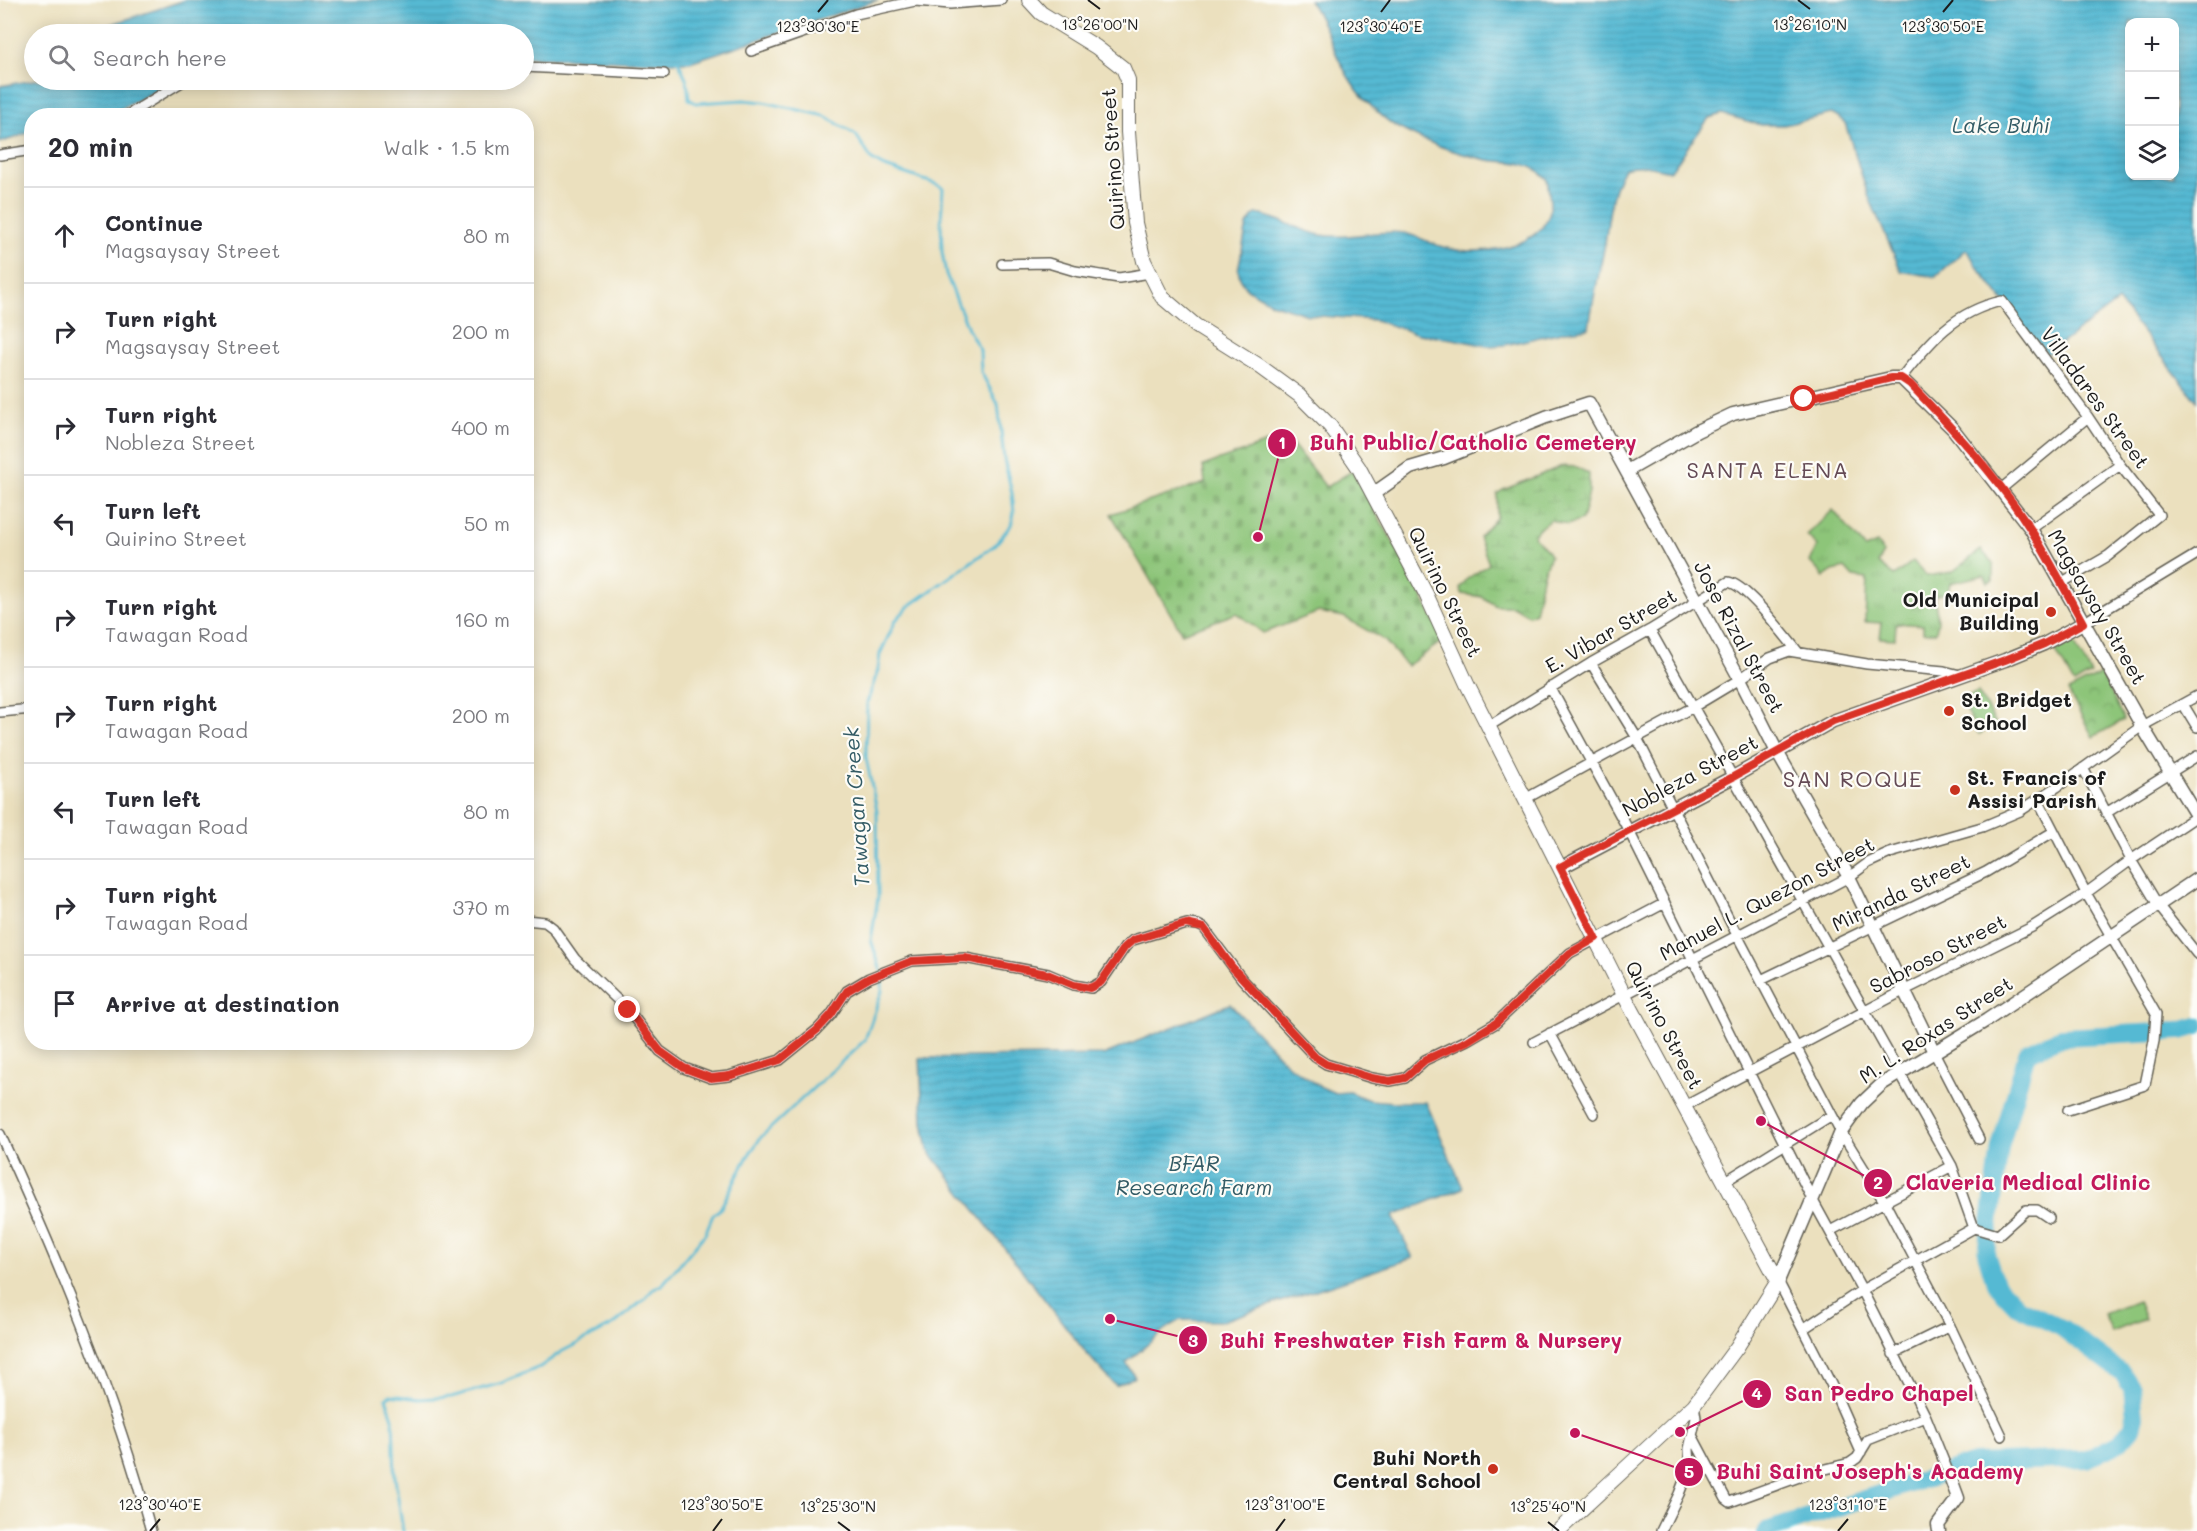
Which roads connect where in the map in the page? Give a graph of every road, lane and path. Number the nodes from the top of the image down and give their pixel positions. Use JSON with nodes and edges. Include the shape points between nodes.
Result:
{"nodes":[{"id":1,"x":1001,"y":0,"type":"edge"},
{"id":2,"x":1029,"y":0,"type":"edge"},
{"id":3,"x":751,"y":51,"type":"dead end"},
{"id":4,"x":534,"y":68,"type":"edge"},
{"id":5,"x":664,"y":74,"type":"dead end"},
{"id":6,"x":169,"y":90,"type":"edge"},
{"id":7,"x":139,"y":108,"type":"edge"},
{"id":8,"x":24,"y":151,"type":"edge"},
{"id":9,"x":0,"y":155,"type":"edge"},
{"id":10,"x":1002,"y":264,"type":"dead end"},
{"id":11,"x":1150,"y":273,"type":"junction"},
{"id":12,"x":1901,"y":378,"type":"junction"},
{"id":13,"x":2088,"y":417,"type":"junction"},
{"id":14,"x":2120,"y":465,"type":"junction"},
{"id":15,"x":1627,"y":471,"type":"junction"},
{"id":16,"x":2001,"y":489,"type":"junction"},
{"id":17,"x":1373,"y":494,"type":"junction"},
{"id":18,"x":2031,"y":530,"type":"junction"},
{"id":19,"x":2197,"y":554,"type":"edge"},
{"id":20,"x":2061,"y":584,"type":"junction"},
{"id":21,"x":1697,"y":601,"type":"junction"},
{"id":22,"x":2083,"y":623,"type":"junction"},
{"id":23,"x":1650,"y":630,"type":"junction"},
{"id":24,"x":1798,"y":652,"type":"junction"},
{"id":25,"x":1591,"y":663,"type":"junction"},
{"id":26,"x":1960,"y":675,"type":"junction"},
{"id":27,"x":1740,"y":679,"type":"junction"},
{"id":28,"x":1550,"y":687,"type":"junction"},
{"id":29,"x":2197,"y":696,"type":"edge"},
{"id":30,"x":2183,"y":704,"type":"junction"},
{"id":31,"x":1695,"y":706,"type":"junction"},
{"id":32,"x":24,"y":710,"type":"edge"},
{"id":33,"x":0,"y":712,"type":"edge"},
{"id":34,"x":1489,"y":726,"type":"junction"},
{"id":35,"x":2142,"y":726,"type":"junction"},
{"id":36,"x":2197,"y":727,"type":"edge"},
{"id":37,"x":1637,"y":738,"type":"junction"},
{"id":38,"x":1777,"y":752,"type":"junction"},
{"id":39,"x":2197,"y":756,"type":"edge"},
{"id":40,"x":1592,"y":762,"type":"junction"},
{"id":41,"x":2083,"y":768,"type":"junction"},
{"id":42,"x":2170,"y":774,"type":"junction"},
{"id":43,"x":1733,"y":777,"type":"junction"},
{"id":44,"x":1525,"y":799,"type":"junction"},
{"id":45,"x":2038,"y":800,"type":"junction"},
{"id":46,"x":1674,"y":808,"type":"junction"},
{"id":47,"x":2106,"y":813,"type":"junction"},
{"id":48,"x":2197,"y":816,"type":"edge"},
{"id":49,"x":1629,"y":831,"type":"junction"},
{"id":50,"x":2053,"y":832,"type":"junction"},
{"id":51,"x":2131,"y":860,"type":"junction"},
{"id":52,"x":1560,"y":867,"type":"junction"},
{"id":53,"x":1849,"y":877,"type":"junction"},
{"id":54,"x":2197,"y":879,"type":"edge"},
{"id":55,"x":2086,"y":893,"type":"junction"},
{"id":56,"x":1802,"y":900,"type":"junction"},
{"id":57,"x":1665,"y":903,"type":"junction"},
{"id":58,"x":2158,"y":905,"type":"junction"},
{"id":59,"x":534,"y":921,"type":"edge"},
{"id":60,"x":1873,"y":926,"type":"junction"},
{"id":61,"x":1737,"y":935,"type":"junction"},
{"id":62,"x":2111,"y":937,"type":"junction"},
{"id":63,"x":1596,"y":938,"type":"junction"},
{"id":64,"x":1830,"y":947,"type":"junction"},
{"id":65,"x":2197,"y":954,"type":"edge"},
{"id":66,"x":1694,"y":958,"type":"junction"},
{"id":67,"x":1761,"y":980,"type":"junction"},
{"id":68,"x":1904,"y":991,"type":"junction"},
{"id":69,"x":1624,"y":995,"type":"junction"},
{"id":70,"x":1865,"y":1011,"type":"junction"},
{"id":71,"x":1550,"y":1033,"type":"junction"},
{"id":72,"x":1534,"y":1042,"type":"dead end"},
{"id":73,"x":1796,"y":1047,"type":"junction"},
{"id":74,"x":1934,"y":1052,"type":"junction"},
{"id":75,"x":1749,"y":1072,"type":"junction"},
{"id":76,"x":1900,"y":1073,"type":"junction"},
{"id":77,"x":1684,"y":1106,"type":"junction"},
{"id":78,"x":2068,"y":1110,"type":"dead end"},
{"id":79,"x":1594,"y":1114,"type":"dead end"},
{"id":80,"x":1832,"y":1115,"type":"junction"},
{"id":81,"x":1841,"y":1132,"type":"junction"},
{"id":82,"x":0,"y":1134,"type":"edge"},
{"id":83,"x":1979,"y":1139,"type":"dead end"},
{"id":84,"x":1786,"y":1145,"type":"junction"},
{"id":85,"x":1952,"y":1166,"type":"junction"},
{"id":86,"x":1724,"y":1182,"type":"junction"},
{"id":87,"x":1812,"y":1199,"type":"junction"},
{"id":88,"x":1884,"y":1201,"type":"junction"},
{"id":89,"x":2049,"y":1218,"type":"dead end"},
{"id":90,"x":1977,"y":1228,"type":"junction"},
{"id":91,"x":1830,"y":1231,"type":"junction"},
{"id":92,"x":1914,"y":1261,"type":"junction"},
{"id":93,"x":1778,"y":1281,"type":"junction"},
{"id":94,"x":1862,"y":1290,"type":"junction"},
{"id":95,"x":1950,"y":1326,"type":"junction"},
{"id":96,"x":1803,"y":1329,"type":"junction"},
{"id":97,"x":1893,"y":1354,"type":"junction"},
{"id":98,"x":1694,"y":1405,"type":"junction"},
{"id":99,"x":1926,"y":1417,"type":"junction"},
{"id":100,"x":2002,"y":1436,"type":"dead end"},
{"id":101,"x":1693,"y":1437,"type":"junction"},
{"id":102,"x":1861,"y":1452,"type":"junction"},
{"id":103,"x":1951,"y":1479,"type":"joint"},
{"id":104,"x":151,"y":1531,"type":"edge"},
{"id":105,"x":1558,"y":1531,"type":"edge"},
{"id":106,"x":1661,"y":1531,"type":"edge"},
{"id":107,"x":1939,"y":1531,"type":"edge"}],
"edges":[{"from":1,"to":3,"type":"street","via":[[950,4],[915,1],[856,14]]},
{"from":2,"to":11,"type":"main road","name":"Quirino Street","via":[[1041,13],[1124,68],[1128,80],[1135,223]]},
{"from":4,"to":5,"type":"street"},
{"from":6,"to":7,"type":"street"},
{"from":8,"to":9,"type":"street"},
{"from":10,"to":11,"type":"street","via":[[1048,263],[1119,278]]},
{"from":11,"to":17,"type":"main road","name":"Quirino Street","via":[[1162,297],[1181,314],[1308,404],[1342,444]]},
{"from":12,"to":13,"type":"street","name":"Villadares Street","via":[[1932,339],[1952,322],[1987,304],[2002,301]]},
{"from":12,"to":15,"type":"street","via":[[1733,414]]},
{"from":12,"to":16,"type":"street","name":"Magsaysay Street","via":[[1953,429]]},
{"from":13,"to":14,"type":"street","name":"Villadares Street"},
{"from":13,"to":16,"type":"street"},
{"from":14,"to":18,"type":"street"},
{"from":14,"to":20,"type":"street","name":"Villadares Street","via":[[2159,515],[2108,556]]},
{"from":15,"to":17,"type":"street","name":"Jose Rizal Street","via":[[1588,403],[1410,468]]},
{"from":15,"to":21,"type":"street","name":"Jose Rizal Street"},
{"from":16,"to":18,"type":"street","name":"Magsaysay Street"},
{"from":17,"to":34,"type":"main road","name":"Quirino Street"},
{"from":18,"to":20,"type":"street","name":"Magsaysay Street"},
{"from":19,"to":22,"type":"street","name":"Nobleza Street"},
{"from":20,"to":22,"type":"street","name":"Magsaysay Street"},
{"from":21,"to":23,"type":"street","name":"E. Vibar Street"},
{"from":21,"to":24,"type":"street","name":"E. Vibar Street","via":[[1728,582],[1737,584]]},
{"from":21,"to":27,"type":"street","name":"Jose Rizal Street"},
{"from":22,"to":26,"type":"street","name":"Nobleza Street","via":[[2028,651]]},
{"from":22,"to":35,"type":"street","name":"Magsaysay Street"},
{"from":23,"to":25,"type":"street","name":"E. Vibar Street"},
{"from":23,"to":31,"type":"street"},
{"from":24,"to":26,"type":"street"},
{"from":24,"to":27,"type":"street","via":[[1770,658]]},
{"from":25,"to":28,"type":"street","name":"E. Vibar Street"},
{"from":25,"to":37,"type":"street"},
{"from":26,"to":38,"type":"street","name":"Nobleza Street","via":[[1833,721]]},
{"from":27,"to":31,"type":"street"},
{"from":27,"to":38,"type":"street","name":"Jose Rizal Street"},
{"from":28,"to":34,"type":"street","name":"E. Vibar Street"},
{"from":28,"to":40,"type":"street"},
{"from":29,"to":30,"type":"street","name":"Manuel L. Quezon Street"},
{"from":30,"to":35,"type":"street","name":"Manuel L. Quezon Street"},
{"from":30,"to":36,"type":"street"},
{"from":31,"to":37,"type":"street"},
{"from":31,"to":43,"type":"street"},
{"from":32,"to":33,"type":"street"},
{"from":34,"to":44,"type":"main road","name":"Quirino Street"},
{"from":35,"to":41,"type":"street","name":"Manuel L. Quezon Street"},
{"from":35,"to":42,"type":"street","name":"Magsaysay Street"},
{"from":37,"to":40,"type":"street"},
{"from":37,"to":46,"type":"street"},
{"from":38,"to":43,"type":"street","name":"Nobleza Street"},
{"from":38,"to":53,"type":"street","name":"Jose Rizal Street"},
{"from":39,"to":42,"type":"street"},
{"from":40,"to":44,"type":"street"},
{"from":40,"to":49,"type":"street"},
{"from":41,"to":45,"type":"street","name":"Manuel L. Quezon Street"},
{"from":41,"to":47,"type":"street"},
{"from":42,"to":47,"type":"street"},
{"from":42,"to":48,"type":"street","name":"Magsaysay Street"},
{"from":43,"to":46,"type":"street","name":"Nobleza Street"},
{"from":43,"to":56,"type":"street"},
{"from":44,"to":52,"type":"main road","name":"Quirino Street"},
{"from":45,"to":50,"type":"street"},
{"from":45,"to":53,"type":"street","name":"Manuel L. Quezon Street","via":[[1982,828],[1890,853]]},
{"from":46,"to":49,"type":"street","name":"Nobleza Street"},
{"from":46,"to":61,"type":"street"},
{"from":47,"to":51,"type":"street"},
{"from":48,"to":51,"type":"street","name":"Sabroso Street"},
{"from":49,"to":52,"type":"street","name":"Nobleza Street"},
{"from":49,"to":57,"type":"street"},
{"from":50,"to":55,"type":"street"},
{"from":50,"to":60,"type":"street","name":"Miranda Street","via":[[1986,872]]},
{"from":51,"to":55,"type":"street","name":"Sabroso Street"},
{"from":51,"to":58,"type":"street"},
{"from":52,"to":63,"type":"main road","name":"Quirino Street"},
{"from":53,"to":56,"type":"street","name":"Manuel L. Quezon Street"},
{"from":53,"to":60,"type":"street","name":"Jose Rizal Street"},
{"from":54,"to":58,"type":"street","name":"M. L. Roxas Street"},
{"from":55,"to":62,"type":"street"},
{"from":55,"to":68,"type":"street","name":"Sabroso Street","via":[[2032,927]]},
{"from":56,"to":61,"type":"street","name":"Manuel L. Quezon Street"},
{"from":56,"to":64,"type":"street"},
{"from":57,"to":63,"type":"street"},
{"from":57,"to":66,"type":"street"},
{"from":58,"to":62,"type":"street","name":"M. L. Roxas Street"},
{"from":58,"to":65,"type":"street"},
{"from":59,"to":63,"type":"street","via":[[549,924],[575,959],[628,1010],[660,1051],[684,1068],[711,1078],[780,1060],[817,1030],[847,991],[912,961],[959,957],[1047,974],[1090,988],[1101,982],[1133,940],[1186,924],[1204,928],[1242,979],[1315,1057],[1354,1073],[1390,1081],[1405,1078],[1425,1060],[1496,1023],[1570,953]]},
{"from":60,"to":64,"type":"street","name":"Miranda Street"},
{"from":60,"to":68,"type":"street","name":"Jose Rizal Street"},
{"from":61,"to":66,"type":"street","name":"Manuel L. Quezon Street"},
{"from":61,"to":67,"type":"street"},
{"from":62,"to":74,"type":"street","name":"M. L. Roxas Street"},
{"from":62,"to":78,"type":"street","via":[[2156,1014],[2145,1085]]},
{"from":63,"to":69,"type":"main road","name":"Quirino Street"},
{"from":64,"to":67,"type":"street","name":"Miranda Street"},
{"from":64,"to":70,"type":"street"},
{"from":66,"to":69,"type":"street","name":"Manuel L. Quezon Street"},
{"from":66,"to":75,"type":"street"},
{"from":67,"to":73,"type":"street"},
{"from":68,"to":70,"type":"street","name":"Sabroso Street"},
{"from":68,"to":74,"type":"street","name":"Jose Rizal Street"},
{"from":69,"to":71,"type":"street","name":"Manuel L. Quezon Street"},
{"from":69,"to":77,"type":"main road","name":"Quirino Street"},
{"from":70,"to":73,"type":"street","name":"Sabroso Street"},
{"from":70,"to":76,"type":"street"},
{"from":71,"to":72,"type":"street","name":"Manuel L. Quezon Street"},
{"from":71,"to":79,"type":"street"},
{"from":73,"to":75,"type":"street","name":"Sabroso Street"},
{"from":73,"to":80,"type":"street"},
{"from":74,"to":76,"type":"street","name":"M. L. Roxas Street"},
{"from":74,"to":83,"type":"street"},
{"from":75,"to":77,"type":"street","name":"Sabroso Street"},
{"from":75,"to":84,"type":"street"},
{"from":76,"to":81,"type":"street","name":"M. L. Roxas Street","via":[[1868,1096]]},
{"from":76,"to":85,"type":"street"},
{"from":77,"to":86,"type":"main road","name":"Quirino Street"},
{"from":80,"to":81,"type":"street"},
{"from":80,"to":84,"type":"street"},
{"from":81,"to":87,"type":"street","name":"M. L. Roxas Street"},
{"from":81,"to":88,"type":"street"},
{"from":82,"to":104,"type":"street","via":[[89,1338]]},
{"from":84,"to":86,"type":"street"},
{"from":84,"to":87,"type":"street"},
{"from":85,"to":88,"type":"street"},
{"from":85,"to":90,"type":"street"},
{"from":86,"to":93,"type":"main road","name":"Quirino Street"},
{"from":87,"to":91,"type":"street"},
{"from":87,"to":93,"type":"street","name":"M. L. Roxas Street"},
{"from":88,"to":91,"type":"street"},
{"from":88,"to":92,"type":"street"},
{"from":89,"to":90,"type":"street","via":[[2037,1210],[2026,1210],[2002,1234]]},
{"from":90,"to":92,"type":"street"},
{"from":91,"to":94,"type":"street"},
{"from":92,"to":94,"type":"street"},
{"from":92,"to":95,"type":"street"},
{"from":93,"to":96,"type":"street"},
{"from":93,"to":98,"type":"main road","via":[[1737,1347]]},
{"from":94,"to":96,"type":"street"},
{"from":94,"to":97,"type":"street"},
{"from":95,"to":97,"type":"street"},
{"from":95,"to":100,"type":"street"},
{"from":96,"to":102,"type":"street"},
{"from":97,"to":99,"type":"street"},
{"from":98,"to":101,"type":"street"},
{"from":98,"to":105,"type":"main road"},
{"from":99,"to":102,"type":"street","via":[[1868,1440]]},
{"from":99,"to":103,"type":"street"},
{"from":101,"to":102,"type":"street","via":[[1730,1502],[1850,1463]]},
{"from":101,"to":106,"type":"street","via":[[1687,1474]]},
{"from":103,"to":107,"type":"street","via":[[1958,1498],[1938,1525]]}]}
